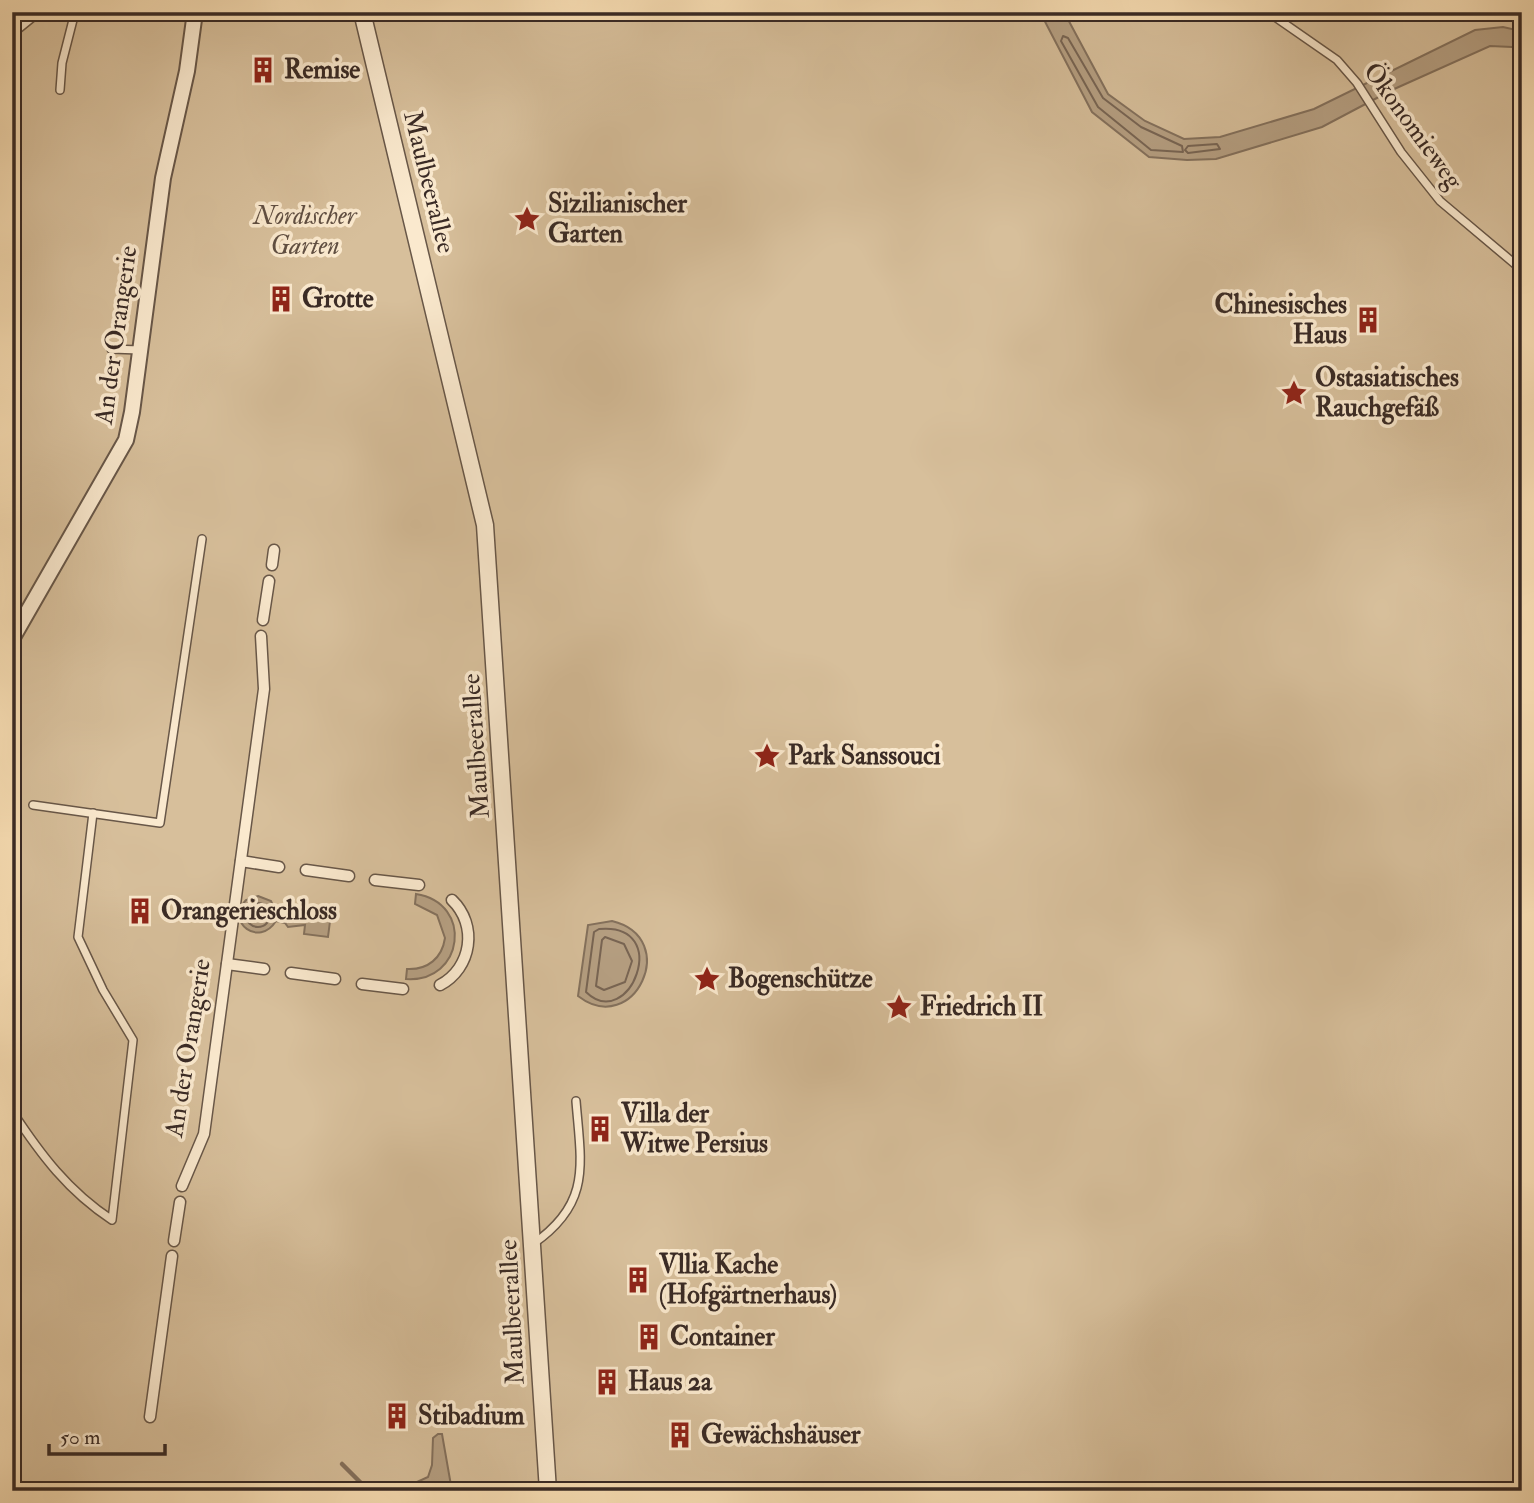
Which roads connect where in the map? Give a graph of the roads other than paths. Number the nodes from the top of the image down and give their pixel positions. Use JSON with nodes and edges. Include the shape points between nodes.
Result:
{"nodes":[{"id":1,"x":39,"y":12,"type":"edge"},
{"id":2,"x":75,"y":12,"type":"edge"},
{"id":3,"x":195,"y":12,"type":"edge"},
{"id":4,"x":362,"y":12,"type":"edge"},
{"id":5,"x":1268,"y":12,"type":"edge"},
{"id":6,"x":12,"y":34,"type":"edge"},
{"id":7,"x":60,"y":90,"type":"dead end"},
{"id":8,"x":1522,"y":270,"type":"edge"},
{"id":9,"x":111,"y":349,"type":"dead end"},
{"id":10,"x":141,"y":350,"type":"junction"},
{"id":11,"x":202,"y":539,"type":"dead end"},
{"id":12,"x":274,"y":550,"type":"dead end"},
{"id":13,"x":272,"y":565,"type":"dead end"},
{"id":14,"x":269,"y":581,"type":"dead end"},
{"id":15,"x":263,"y":620,"type":"dead end"},
{"id":16,"x":261,"y":636,"type":"dead end"},
{"id":17,"x":12,"y":639,"type":"edge"},
{"id":18,"x":33,"y":805,"type":"dead end"},
{"id":19,"x":93,"y":813,"type":"junction"},
{"id":20,"x":241,"y":861,"type":"junction"},
{"id":21,"x":279,"y":867,"type":"dead end"},
{"id":22,"x":306,"y":870,"type":"dead end"},
{"id":23,"x":349,"y":876,"type":"dead end"},
{"id":24,"x":375,"y":880,"type":"dead end"},
{"id":25,"x":419,"y":886,"type":"dead end"},
{"id":26,"x":469,"y":898,"type":"dead end"},
{"id":27,"x":216,"y":913,"type":"dead end"},
{"id":28,"x":233,"y":915,"type":"junction"},
{"id":29,"x":227,"y":964,"type":"junction"},
{"id":30,"x":264,"y":970,"type":"dead end"},
{"id":31,"x":291,"y":973,"type":"dead end"},
{"id":32,"x":335,"y":979,"type":"dead end"},
{"id":33,"x":362,"y":984,"type":"dead end"},
{"id":34,"x":448,"y":984,"type":"dead end"},
{"id":35,"x":404,"y":989,"type":"dead end"},
{"id":36,"x":576,"y":1101,"type":"dead end"},
{"id":37,"x":12,"y":1111,"type":"edge"},
{"id":38,"x":182,"y":1186,"type":"dead end"},
{"id":39,"x":180,"y":1202,"type":"dead end"},
{"id":40,"x":174,"y":1241,"type":"dead end"},
{"id":41,"x":532,"y":1244,"type":"junction"},
{"id":42,"x":172,"y":1256,"type":"dead end"},
{"id":43,"x":150,"y":1417,"type":"dead end"},
{"id":44,"x":548,"y":1491,"type":"edge"}],
"edges":[{"from":1,"to":6,"type":"lane"},
{"from":2,"to":7,"type":"lane"},
{"from":3,"to":10,"type":"street","name":"An der Orangerie","via":[[163,178]]},
{"from":4,"to":41,"type":"street","name":"Maulbeerallee","via":[[485,525]]},
{"from":5,"to":8,"type":"lane","name":"Ökonomieweg","via":[[1318,45],[1357,83],[1401,152],[1440,201]]},
{"from":9,"to":10,"type":"lane"},
{"from":10,"to":17,"type":"street","name":"An der Orangerie","via":[[126,440]]},
{"from":11,"to":19,"type":"lane","via":[[160,823]]},
{"from":12,"to":13,"type":"street"},
{"from":14,"to":15,"type":"street"},
{"from":16,"to":20,"type":"street","name":"An der Orangerie","via":[[264,689]]},
{"from":18,"to":19,"type":"lane"},
{"from":19,"to":37,"type":"lane","via":[[78,937],[133,1040],[112,1220],[57,1176]]},
{"from":20,"to":21,"type":"street"},
{"from":20,"to":28,"type":"street","name":"An der Orangerie"},
{"from":22,"to":23,"type":"street"},
{"from":24,"to":25,"type":"street"},
{"from":26,"to":34,"type":"street","via":[[455,902],[472,926],[473,944],[466,965]]},
{"from":27,"to":28,"type":"street"},
{"from":28,"to":29,"type":"street","name":"An der Orangerie"},
{"from":29,"to":30,"type":"street"},
{"from":29,"to":38,"type":"street","name":"An der Orangerie","via":[[204,1134]]},
{"from":31,"to":32,"type":"street"},
{"from":33,"to":35,"type":"street"},
{"from":36,"to":41,"type":"lane","via":[[581,1168],[575,1199],[554,1227]]},
{"from":39,"to":40,"type":"street"},
{"from":41,"to":44,"type":"street","name":"Maulbeerallee"},
{"from":42,"to":43,"type":"street"}]}
